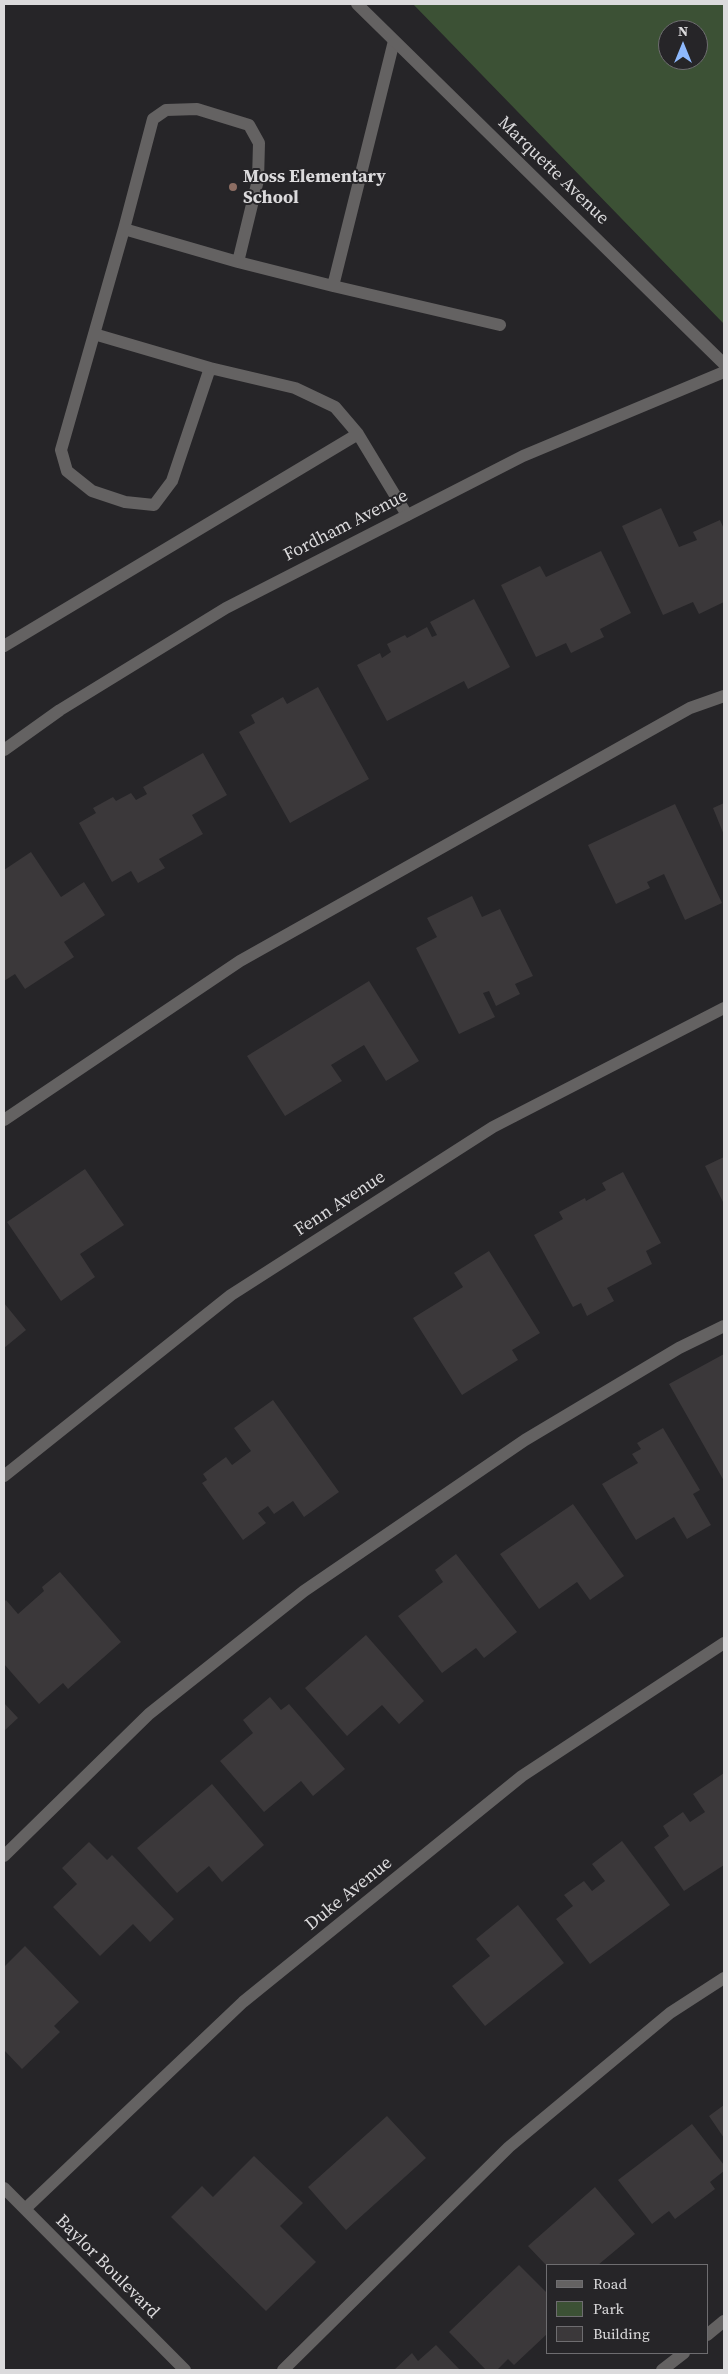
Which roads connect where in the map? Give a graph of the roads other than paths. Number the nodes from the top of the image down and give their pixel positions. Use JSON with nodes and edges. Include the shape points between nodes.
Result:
{"nodes":[{"id":1,"x":357,"y":4,"type":"edge"},
{"id":2,"x":394,"y":40,"type":"junction"},
{"id":3,"x":124,"y":229,"type":"junction"},
{"id":4,"x":238,"y":262,"type":"junction"},
{"id":5,"x":333,"y":286,"type":"junction"},
{"id":6,"x":500,"y":325,"type":"dead end"},
{"id":7,"x":94,"y":334,"type":"junction"},
{"id":8,"x":724,"y":364,"type":"edge"},
{"id":9,"x":210,"y":368,"type":"junction"},
{"id":10,"x":724,"y":372,"type":"edge"},
{"id":11,"x":358,"y":434,"type":"junction"},
{"id":12,"x":406,"y":515,"type":"junction"},
{"id":13,"x":4,"y":646,"type":"edge"},
{"id":14,"x":724,"y":696,"type":"edge"},
{"id":15,"x":4,"y":750,"type":"edge"},
{"id":16,"x":724,"y":1008,"type":"edge"},
{"id":17,"x":4,"y":1120,"type":"edge"},
{"id":18,"x":724,"y":1326,"type":"edge"},
{"id":19,"x":4,"y":1476,"type":"edge"},
{"id":20,"x":724,"y":1643,"type":"edge"},
{"id":21,"x":4,"y":1856,"type":"edge"},
{"id":22,"x":724,"y":1978,"type":"edge"},
{"id":23,"x":4,"y":2188,"type":"edge"},
{"id":24,"x":25,"y":2209,"type":"junction"},
{"id":25,"x":724,"y":2321,"type":"edge"},
{"id":26,"x":708,"y":2334,"type":"edge"},
{"id":27,"x":683,"y":2354,"type":"edge"},
{"id":28,"x":185,"y":2370,"type":"edge"},
{"id":29,"x":283,"y":2370,"type":"edge"},
{"id":30,"x":662,"y":2370,"type":"edge"}],
"edges":[{"from":1,"to":2,"type":"street","name":"Marquette Avenue"},
{"from":2,"to":5,"type":"street"},
{"from":2,"to":8,"type":"street","name":"Marquette Avenue"},
{"from":3,"to":4,"type":"street"},
{"from":3,"to":4,"type":"street","via":[[153,119],[166,110],[197,109],[249,125],[259,143],[258,180]]},
{"from":3,"to":7,"type":"street"},
{"from":4,"to":5,"type":"street"},
{"from":5,"to":6,"type":"street"},
{"from":7,"to":9,"type":"street"},
{"from":7,"to":9,"type":"street","via":[[61,450],[67,471],[92,490],[125,502],[154,505],[172,481]]},
{"from":9,"to":11,"type":"street","via":[[295,388],[335,407]]},
{"from":10,"to":12,"type":"street","name":"Fordham Avenue","via":[[523,456]]},
{"from":11,"to":12,"type":"street"},
{"from":11,"to":13,"type":"street"},
{"from":12,"to":15,"type":"street","name":"Fordham Avenue","via":[[226,608],[60,710]]},
{"from":14,"to":17,"type":"street","via":[[690,708],[240,961]]},
{"from":16,"to":19,"type":"street","name":"Fenn Avenue","via":[[493,1127],[231,1295]]},
{"from":18,"to":21,"type":"street","via":[[679,1348],[525,1440],[304,1592],[149,1714]]},
{"from":20,"to":24,"type":"street","name":"Duke Avenue","via":[[522,1776],[351,1914],[243,2002]]},
{"from":22,"to":29,"type":"street","via":[[670,2013],[509,2146]]},
{"from":23,"to":24,"type":"street","name":"Baylor Boulevard"},
{"from":24,"to":28,"type":"street","name":"Baylor Boulevard"},
{"from":25,"to":26,"type":"street"},
{"from":27,"to":30,"type":"street"}]}
